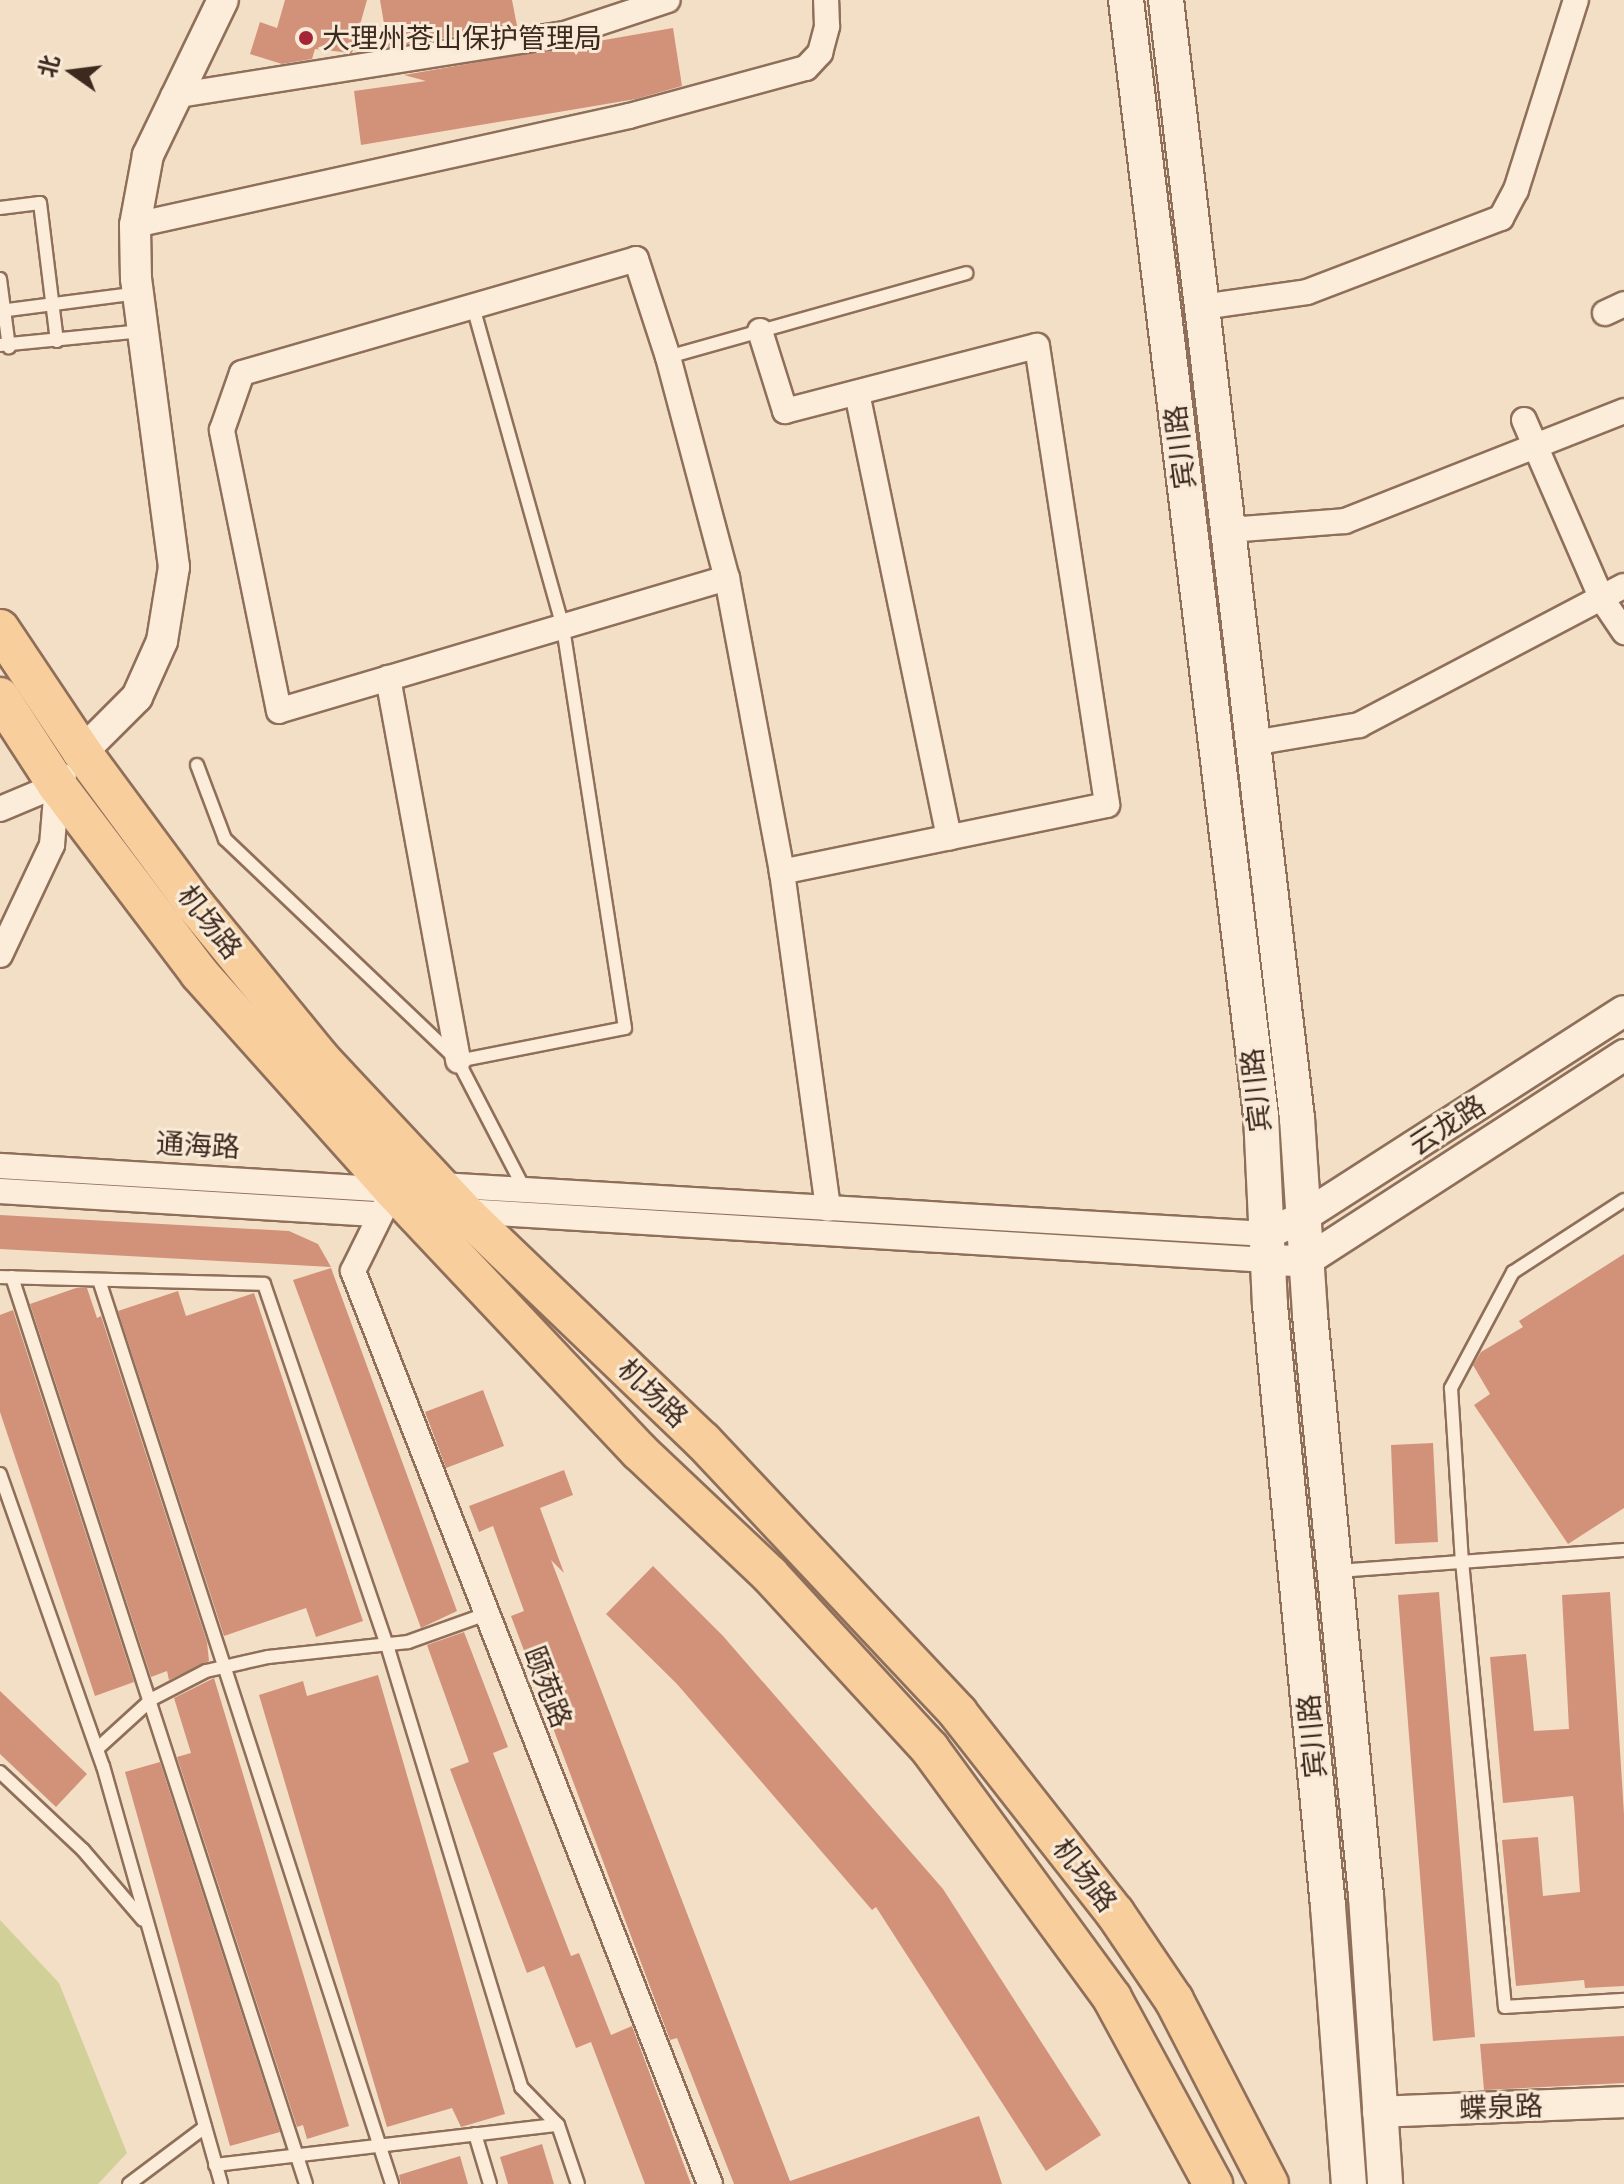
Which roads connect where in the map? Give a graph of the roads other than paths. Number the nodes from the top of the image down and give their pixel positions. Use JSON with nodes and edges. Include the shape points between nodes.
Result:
{"nodes":[{"id":1,"x":223,"y":0,"type":"edge"},
{"id":2,"x":668,"y":0,"type":"edge"},
{"id":3,"x":826,"y":0,"type":"edge"},
{"id":4,"x":1126,"y":0,"type":"edge"},
{"id":5,"x":1166,"y":0,"type":"edge"},
{"id":6,"x":1576,"y":0,"type":"edge"},
{"id":7,"x":173,"y":96,"type":"junction"},
{"id":8,"x":0,"y":208,"type":"edge"},
{"id":9,"x":135,"y":225,"type":"junction"},
{"id":10,"x":966,"y":273,"type":"dead end"},
{"id":11,"x":0,"y":279,"type":"edge"},
{"id":12,"x":138,"y":293,"type":"junction"},
{"id":13,"x":52,"y":303,"type":"junction"},
{"id":14,"x":473,"y":306,"type":"junction"},
{"id":15,"x":1202,"y":307,"type":"junction"},
{"id":16,"x":2,"y":310,"type":"edge"},
{"id":17,"x":142,"y":331,"type":"junction"},
{"id":18,"x":760,"y":331,"type":"junction"},
{"id":19,"x":57,"y":341,"type":"junction"},
{"id":20,"x":4,"y":346,"type":"edge"},
{"id":21,"x":668,"y":357,"type":"junction"},
{"id":22,"x":857,"y":393,"type":"junction"},
{"id":23,"x":1624,"y":411,"type":"edge"},
{"id":24,"x":1524,"y":420,"type":"dead end"},
{"id":25,"x":1534,"y":444,"type":"junction"},
{"id":26,"x":1228,"y":530,"type":"junction"},
{"id":27,"x":727,"y":578,"type":"junction"},
{"id":28,"x":1624,"y":586,"type":"edge"},
{"id":29,"x":1602,"y":599,"type":"junction"},
{"id":30,"x":563,"y":627,"type":"junction"},
{"id":31,"x":0,"y":629,"type":"edge"},
{"id":32,"x":1624,"y":632,"type":"edge"},
{"id":33,"x":388,"y":678,"type":"junction"},
{"id":34,"x":0,"y":697,"type":"edge"},
{"id":35,"x":1253,"y":743,"type":"junction"},
{"id":36,"x":82,"y":752,"type":"junction"},
{"id":37,"x":197,"y":765,"type":"dead end"},
{"id":38,"x":57,"y":785,"type":"junction"},
{"id":39,"x":0,"y":809,"type":"edge"},
{"id":40,"x":949,"y":838,"type":"junction"},
{"id":41,"x":782,"y":872,"type":"junction"},
{"id":42,"x":0,"y":955,"type":"edge"},
{"id":43,"x":1624,"y":1011,"type":"edge"},
{"id":44,"x":1624,"y":1055,"type":"edge"},
{"id":45,"x":458,"y":1061,"type":"junction"},
{"id":46,"x":0,"y":1166,"type":"edge"},
{"id":47,"x":525,"y":1190,"type":"junction"},
{"id":48,"x":0,"y":1191,"type":"edge"},
{"id":49,"x":452,"y":1198,"type":"junction"},
{"id":50,"x":1624,"y":1200,"type":"edge"},
{"id":51,"x":386,"y":1202,"type":"junction"},
{"id":52,"x":828,"y":1209,"type":"junction"},
{"id":53,"x":1303,"y":1217,"type":"junction"},
{"id":54,"x":1267,"y":1247,"type":"junction"},
{"id":55,"x":1306,"y":1261,"type":"junction"},
{"id":56,"x":6,"y":1277,"type":"edge"},
{"id":57,"x":99,"y":1280,"type":"junction"},
{"id":58,"x":0,"y":1474,"type":"edge"},
{"id":59,"x":1624,"y":1550,"type":"edge"},
{"id":60,"x":1462,"y":1561,"type":"junction"},
{"id":61,"x":1334,"y":1571,"type":"junction"},
{"id":62,"x":486,"y":1614,"type":"junction"},
{"id":63,"x":387,"y":1645,"type":"junction"},
{"id":64,"x":226,"y":1664,"type":"junction"},
{"id":65,"x":149,"y":1702,"type":"junction"},
{"id":66,"x":97,"y":1749,"type":"junction"},
{"id":67,"x":0,"y":1772,"type":"edge"},
{"id":68,"x":145,"y":1922,"type":"junction"},
{"id":69,"x":1624,"y":2000,"type":"edge"},
{"id":70,"x":1624,"y":2102,"type":"edge"},
{"id":71,"x":1378,"y":2112,"type":"junction"},
{"id":72,"x":558,"y":2125,"type":"junction"},
{"id":73,"x":205,"y":2127,"type":"junction"},
{"id":74,"x":475,"y":2134,"type":"junction"},
{"id":75,"x":380,"y":2145,"type":"junction"},
{"id":76,"x":298,"y":2155,"type":"junction"},
{"id":77,"x":215,"y":2165,"type":"junction"},
{"id":78,"x":129,"y":2184,"type":"edge"},
{"id":79,"x":221,"y":2184,"type":"edge"},
{"id":80,"x":306,"y":2184,"type":"edge"},
{"id":81,"x":392,"y":2184,"type":"edge"},
{"id":82,"x":490,"y":2184,"type":"edge"},
{"id":83,"x":578,"y":2184,"type":"edge"},
{"id":84,"x":710,"y":2184,"type":"edge"},
{"id":85,"x":1213,"y":2184,"type":"edge"},
{"id":86,"x":1269,"y":2184,"type":"edge"},
{"id":87,"x":1349,"y":2184,"type":"edge"},
{"id":88,"x":1385,"y":2184,"type":"edge"}],
"edges":[{"from":1,"to":7,"type":"street"},
{"from":2,"to":7,"type":"street","via":[[565,34]]},
{"from":3,"to":9,"type":"street","via":[[820,53],[806,68],[629,116]]},
{"from":4,"to":54,"type":"main road","name":"宾川路","via":[[1261,1115]]},
{"from":5,"to":15,"type":"main road","name":"宾川路"},
{"from":6,"to":15,"type":"street","via":[[1516,190],[1501,218],[1307,292]]},
{"from":7,"to":9,"type":"street","via":[[148,155]]},
{"from":8,"to":13,"type":"lane","via":[[40,203]]},
{"from":9,"to":12,"type":"street"},
{"from":10,"to":18,"type":"lane"},
{"from":11,"to":16,"type":"lane"},
{"from":12,"to":13,"type":"lane"},
{"from":12,"to":17,"type":"street"},
{"from":13,"to":16,"type":"lane"},
{"from":13,"to":19,"type":"lane"},
{"from":14,"to":21,"type":"street","via":[[636,259]]},
{"from":14,"to":30,"type":"lane"},
{"from":14,"to":33,"type":"street","via":[[242,373],[222,430],[279,711]]},
{"from":15,"to":26,"type":"main road","name":"宾川路"},
{"from":16,"to":20,"type":"lane"},
{"from":17,"to":19,"type":"lane"},
{"from":17,"to":36,"type":"street","via":[[167,483],[174,567],[162,641],[137,697]]},
{"from":18,"to":21,"type":"lane"},
{"from":18,"to":22,"type":"street","via":[[785,411]]},
{"from":19,"to":20,"type":"lane"},
{"from":21,"to":27,"type":"street"},
{"from":22,"to":40,"type":"street"},
{"from":22,"to":40,"type":"street","via":[[1037,346],[1107,805]]},
{"from":23,"to":25,"type":"street"},
{"from":24,"to":25,"type":"street"},
{"from":25,"to":26,"type":"street","via":[[1345,521]]},
{"from":25,"to":29,"type":"street"},
{"from":26,"to":35,"type":"main road","name":"宾川路"},
{"from":27,"to":30,"type":"street"},
{"from":27,"to":41,"type":"street"},
{"from":28,"to":29,"type":"street"},
{"from":29,"to":32,"type":"street"},
{"from":29,"to":35,"type":"street","via":[[1359,725]]},
{"from":30,"to":33,"type":"street"},
{"from":30,"to":45,"type":"lane","via":[[625,1028]]},
{"from":31,"to":36,"type":"main road","name":"机场路"},
{"from":33,"to":45,"type":"street"},
{"from":34,"to":38,"type":"main road","name":"机场路"},
{"from":35,"to":53,"type":"main road","name":"宾川路","via":[[1297,1118]]},
{"from":36,"to":38,"type":"street"},
{"from":36,"to":49,"type":"main road","name":"机场路","via":[[195,905],[321,1059]]},
{"from":37,"to":45,"type":"lane","via":[[225,839]]},
{"from":38,"to":39,"type":"street"},
{"from":38,"to":42,"type":"street","via":[[52,845]]},
{"from":38,"to":51,"type":"main road","name":"机场路","via":[[199,973]]},
{"from":40,"to":41,"type":"street"},
{"from":41,"to":52,"type":"street"},
{"from":43,"to":53,"type":"street","name":"云龙路"},
{"from":44,"to":55,"type":"street","name":"云龙路"},
{"from":45,"to":47,"type":"lane"},
{"from":46,"to":51,"type":"street","name":"通海路"},
{"from":47,"to":49,"type":"street"},
{"from":47,"to":52,"type":"street"},
{"from":48,"to":51,"type":"street","name":"通海路"},
{"from":49,"to":54,"type":"street"},
{"from":49,"to":86,"type":"main road","name":"机场路","via":[[703,1441],[958,1713],[1115,1913],[1174,2000]]},
{"from":50,"to":60,"type":"lane","via":[[1513,1272],[1451,1388]]},
{"from":51,"to":62,"type":"street","name":"颐苑路","via":[[353,1271]]},
{"from":51,"to":85,"type":"main road","name":"机场路","via":[[770,1575],[930,1749],[1112,1998]]},
{"from":52,"to":54,"type":"street"},
{"from":53,"to":54,"type":"street","name":"云龙路"},
{"from":53,"to":55,"type":"main road","name":"宾川路"},
{"from":54,"to":55,"type":"street"},
{"from":54,"to":87,"type":"main road","name":"宾川路"},
{"from":55,"to":61,"type":"main road","name":"宾川路"},
{"from":56,"to":57,"type":"lane"},
{"from":56,"to":65,"type":"lane"},
{"from":57,"to":63,"type":"lane","via":[[264,1284]]},
{"from":57,"to":64,"type":"lane"},
{"from":58,"to":66,"type":"lane"},
{"from":59,"to":60,"type":"lane"},
{"from":60,"to":61,"type":"lane"},
{"from":60,"to":69,"type":"lane","via":[[1505,2007]]},
{"from":61,"to":71,"type":"main road","name":"宾川路","via":[[1366,1896]]},
{"from":62,"to":63,"type":"lane","via":[[424,1638]]},
{"from":62,"to":84,"type":"street","name":"颐苑路"},
{"from":63,"to":64,"type":"lane"},
{"from":63,"to":72,"type":"lane","via":[[521,2087]]},
{"from":64,"to":65,"type":"lane"},
{"from":64,"to":75,"type":"lane"},
{"from":65,"to":66,"type":"lane"},
{"from":65,"to":76,"type":"lane"},
{"from":66,"to":68,"type":"lane"},
{"from":67,"to":68,"type":"lane","via":[[83,1850]]},
{"from":68,"to":73,"type":"lane"},
{"from":70,"to":71,"type":"street","name":"蝶泉路"},
{"from":71,"to":88,"type":"main road","name":"宾川路"},
{"from":72,"to":74,"type":"lane"},
{"from":72,"to":83,"type":"lane"},
{"from":73,"to":77,"type":"lane"},
{"from":73,"to":78,"type":"lane"},
{"from":74,"to":75,"type":"lane"},
{"from":74,"to":82,"type":"lane"},
{"from":75,"to":76,"type":"lane"},
{"from":75,"to":81,"type":"lane"},
{"from":76,"to":77,"type":"lane"},
{"from":76,"to":80,"type":"lane"},
{"from":77,"to":79,"type":"lane"}]}
